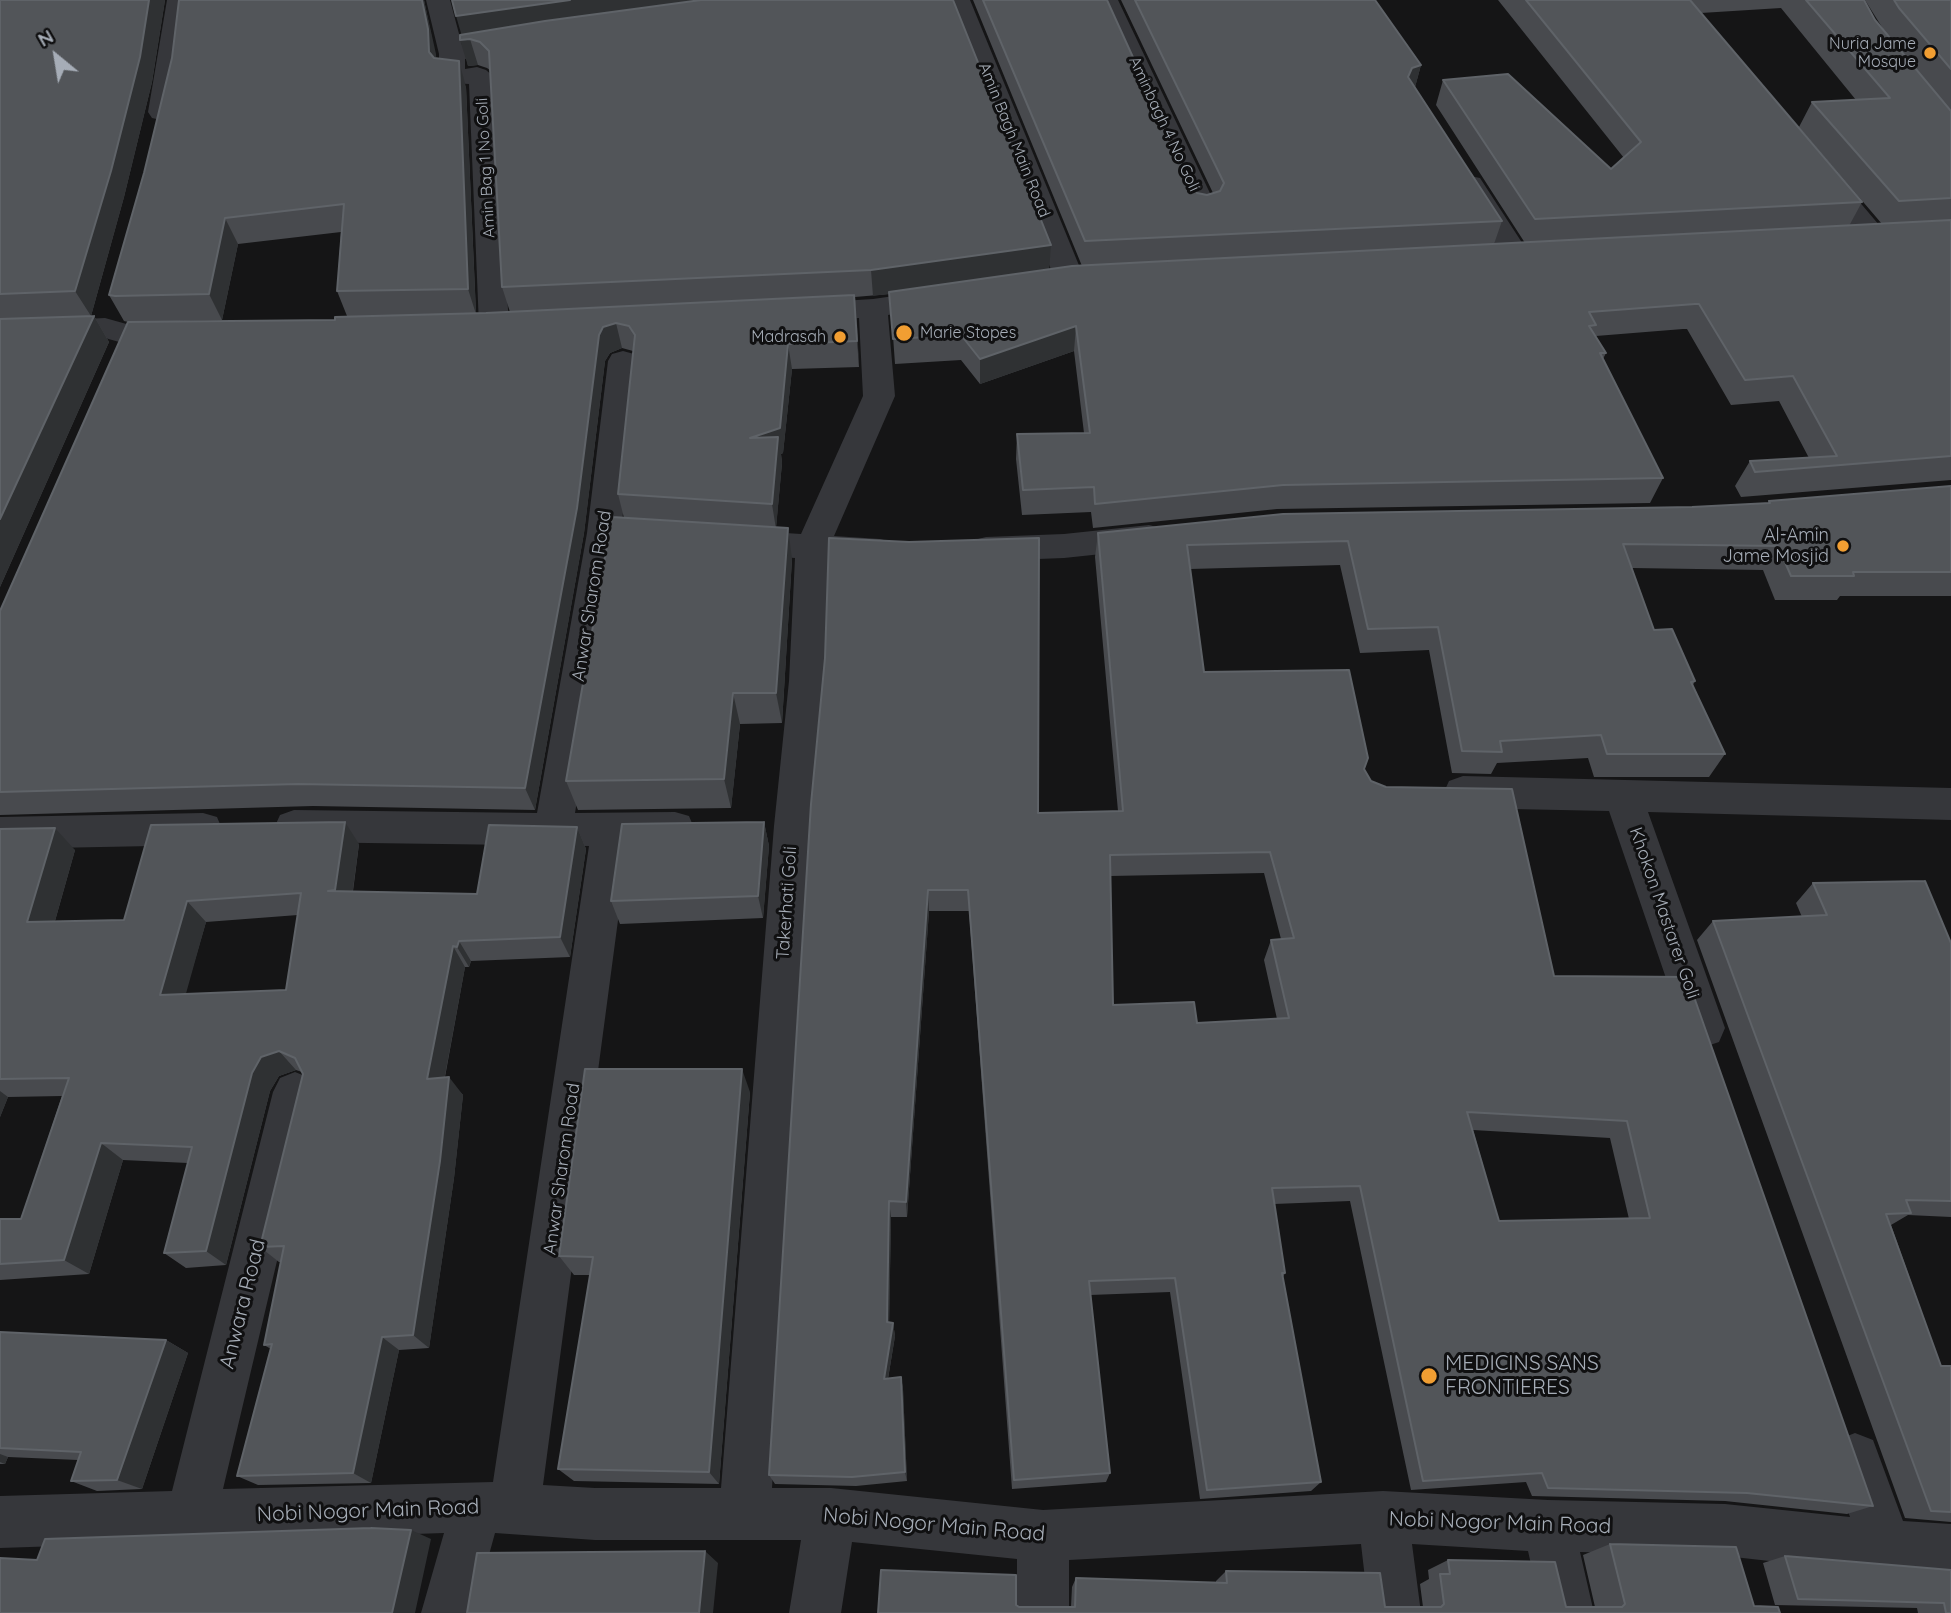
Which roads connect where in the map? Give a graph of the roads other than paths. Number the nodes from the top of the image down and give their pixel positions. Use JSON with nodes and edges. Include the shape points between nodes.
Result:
{"nodes":[{"id":1,"x":180,"y":0,"type":"edge"},
{"id":2,"x":438,"y":0,"type":"edge"},
{"id":3,"x":958,"y":0,"type":"edge"},
{"id":4,"x":1106,"y":0,"type":"edge"},
{"id":5,"x":538,"y":39,"type":"edge"},
{"id":6,"x":452,"y":54,"type":"junction"},
{"id":7,"x":156,"y":134,"type":"edge"},
{"id":8,"x":1805,"y":156,"type":"edge"},
{"id":9,"x":1453,"y":157,"type":"edge"},
{"id":10,"x":1204,"y":210,"type":"edge"},
{"id":11,"x":1875,"y":238,"type":"edge"},
{"id":12,"x":1519,"y":258,"type":"edge"},
{"id":13,"x":1070,"y":281,"type":"edge"},
{"id":14,"x":965,"y":295,"type":"edge"},
{"id":15,"x":873,"y":307,"type":"junction"},
{"id":16,"x":780,"y":312,"type":"edge"},
{"id":17,"x":493,"y":326,"type":"edge"},
{"id":18,"x":0,"y":333,"type":"edge"},
{"id":19,"x":196,"y":334,"type":"edge"},
{"id":20,"x":623,"y":361,"type":"dead end"},
{"id":21,"x":1184,"y":534,"type":"edge"},
{"id":22,"x":701,"y":539,"type":"edge"},
{"id":23,"x":812,"y":547,"type":"junction"},
{"id":24,"x":961,"y":550,"type":"edge"},
{"id":25,"x":910,"y":552,"type":"edge"},
{"id":26,"x":1431,"y":791,"type":"edge"},
{"id":27,"x":1623,"y":795,"type":"junction"},
{"id":28,"x":1951,"y":804,"type":"edge"},
{"id":29,"x":709,"y":828,"type":"edge"},
{"id":30,"x":611,"y":829,"type":"junction"},
{"id":31,"x":554,"y":830,"type":"junction"},
{"id":32,"x":0,"y":833,"type":"edge"},
{"id":33,"x":1720,"y":1072,"type":"edge"},
{"id":34,"x":295,"y":1092,"type":"edge"},
{"id":35,"x":1844,"y":1427,"type":"edge"},
{"id":36,"x":496,"y":1507,"type":"junction"},
{"id":37,"x":745,"y":1513,"type":"junction"},
{"id":38,"x":831,"y":1514,"type":"junction"},
{"id":39,"x":191,"y":1516,"type":"junction"},
{"id":40,"x":1383,"y":1517,"type":"junction"},
{"id":41,"x":0,"y":1522,"type":"edge"},
{"id":42,"x":1548,"y":1526,"type":"junction"},
{"id":43,"x":1043,"y":1536,"type":"junction"},
{"id":44,"x":1886,"y":1545,"type":"junction"},
{"id":45,"x":1951,"y":1550,"type":"edge"},
{"id":46,"x":447,"y":1613,"type":"edge"},
{"id":47,"x":815,"y":1613,"type":"edge"},
{"id":48,"x":1043,"y":1613,"type":"edge"},
{"id":49,"x":1395,"y":1613,"type":"edge"},
{"id":50,"x":1568,"y":1613,"type":"edge"}],
"edges":[{"from":1,"to":7,"type":"street"},
{"from":2,"to":6,"type":"street","name":"Amin Bag 1 No Goli"},
{"from":3,"to":13,"type":"street","name":"Amin Bagh Main Road"},
{"from":4,"to":10,"type":"street","name":"Aminbagh 4 No Goli"},
{"from":5,"to":6,"type":"street"},
{"from":6,"to":17,"type":"street","name":"Amin Bag 1 No Goli","via":[[454,78],[481,77]]},
{"from":8,"to":11,"type":"street"},
{"from":9,"to":12,"type":"street"},
{"from":14,"to":15,"type":"street"},
{"from":15,"to":16,"type":"street"},
{"from":15,"to":23,"type":"street","name":"Takerhati Goli","via":[[879,396]]},
{"from":18,"to":19,"type":"street"},
{"from":20,"to":31,"type":"street","name":"Anwar Sharom Road","via":[[618,534]]},
{"from":21,"to":24,"type":"street"},
{"from":22,"to":23,"type":"street"},
{"from":23,"to":25,"type":"street"},
{"from":23,"to":37,"type":"street","name":"Takerhati Goli","via":[[807,681],[779,827]]},
{"from":26,"to":27,"type":"street"},
{"from":27,"to":28,"type":"street"},
{"from":27,"to":33,"type":"street","name":"Khokon Mastarer Goli"},
{"from":29,"to":30,"type":"street"},
{"from":30,"to":31,"type":"street"},
{"from":30,"to":36,"type":"street","name":"Anwar Sharom Road"},
{"from":31,"to":32,"type":"street","via":[[313,825]]},
{"from":34,"to":39,"type":"street","name":"Anwara Road"},
{"from":35,"to":44,"type":"street"},
{"from":36,"to":37,"type":"street","name":"Nobi Nogor Main Road","via":[[595,1514]]},
{"from":36,"to":39,"type":"street","name":"Nobi Nogor Main Road"},
{"from":36,"to":46,"type":"street","name":"Anwar Sharom Road"},
{"from":37,"to":38,"type":"street","name":"Nobi Nogor Main Road"},
{"from":38,"to":43,"type":"street","name":"Nobi Nogor Main Road"},
{"from":38,"to":47,"type":"street"},
{"from":39,"to":41,"type":"street","name":"Nobi Nogor Main Road"},
{"from":40,"to":42,"type":"street","name":"Nobi Nogor Main Road"},
{"from":40,"to":43,"type":"street","name":"Nobi Nogor Main Road"},
{"from":40,"to":49,"type":"street"},
{"from":42,"to":44,"type":"street","name":"Nobi Nogor Main Road","via":[[1732,1554]]},
{"from":42,"to":50,"type":"street"},
{"from":43,"to":48,"type":"street"},
{"from":44,"to":45,"type":"street","name":"Nobi Nogor Main Road"}]}
